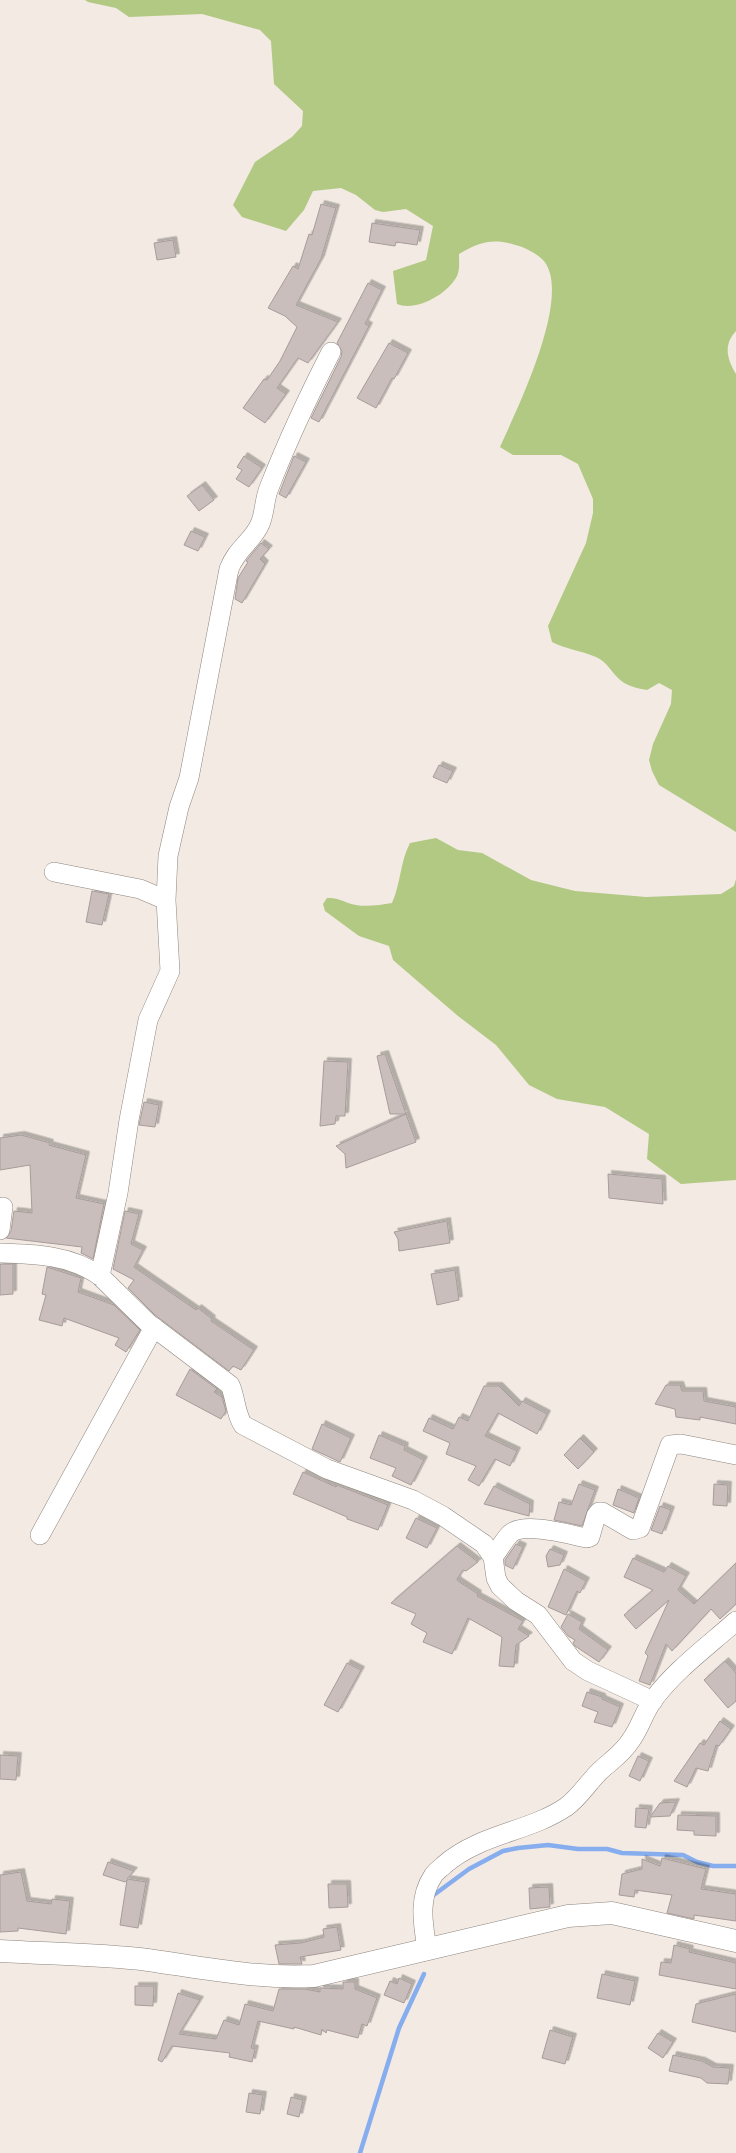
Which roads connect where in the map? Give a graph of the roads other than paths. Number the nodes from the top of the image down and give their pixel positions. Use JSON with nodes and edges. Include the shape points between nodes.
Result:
{"nodes":[{"id":1,"x":331,"y":352,"type":"dead end"},
{"id":2,"x":54,"y":872,"type":"dead end"},
{"id":3,"x":166,"y":900,"type":"junction"},
{"id":4,"x":3,"y":1207,"type":"dead end"},
{"id":5,"x":0,"y":1230,"type":"edge"},
{"id":6,"x":0,"y":1252,"type":"edge"},
{"id":7,"x":100,"y":1276,"type":"junction"},
{"id":8,"x":154,"y":1328,"type":"junction"},
{"id":9,"x":736,"y":1455,"type":"edge"},
{"id":10,"x":40,"y":1535,"type":"dead end"},
{"id":11,"x":493,"y":1557,"type":"junction"},
{"id":12,"x":736,"y":1621,"type":"edge"},
{"id":13,"x":653,"y":1701,"type":"junction"},
{"id":14,"x":736,"y":1941,"type":"edge"},
{"id":15,"x":434,"y":1947,"type":"junction"},
{"id":16,"x":0,"y":1951,"type":"edge"}],
"edges":[{"from":1,"to":3,"type":"street","via":[[306,401],[268,490],[261,522],[239,549],[229,569],[189,778],[168,856]]},
{"from":2,"to":3,"type":"street","via":[[140,889]]},
{"from":3,"to":7,"type":"street","via":[[170,972],[148,1020],[118,1194]]},
{"from":4,"to":5,"type":"street"},
{"from":6,"to":7,"type":"street","via":[[59,1258],[82,1265]]},
{"from":7,"to":8,"type":"street"},
{"from":8,"to":10,"type":"street"},
{"from":8,"to":11,"type":"street","via":[[230,1385],[237,1416],[243,1425],[327,1469],[419,1504],[443,1516],[484,1544]]},
{"from":9,"to":11,"type":"street","via":[[681,1444],[670,1445],[640,1528],[633,1530],[599,1512],[590,1537],[522,1529],[511,1533]]},
{"from":11,"to":13,"type":"street","via":[[496,1578],[500,1586],[538,1616],[573,1661],[588,1672]]},
{"from":12,"to":13,"type":"street","via":[[683,1667]]},
{"from":13,"to":15,"type":"street","via":[[632,1740],[566,1806],[554,1814],[483,1841],[453,1857],[433,1875],[425,1890],[423,1924]]},
{"from":14,"to":15,"type":"street","via":[[612,1913],[593,1913],[568,1916]]},
{"from":15,"to":16,"type":"street","via":[[314,1976],[281,1977],[206,1970],[129,1958]]}]}
